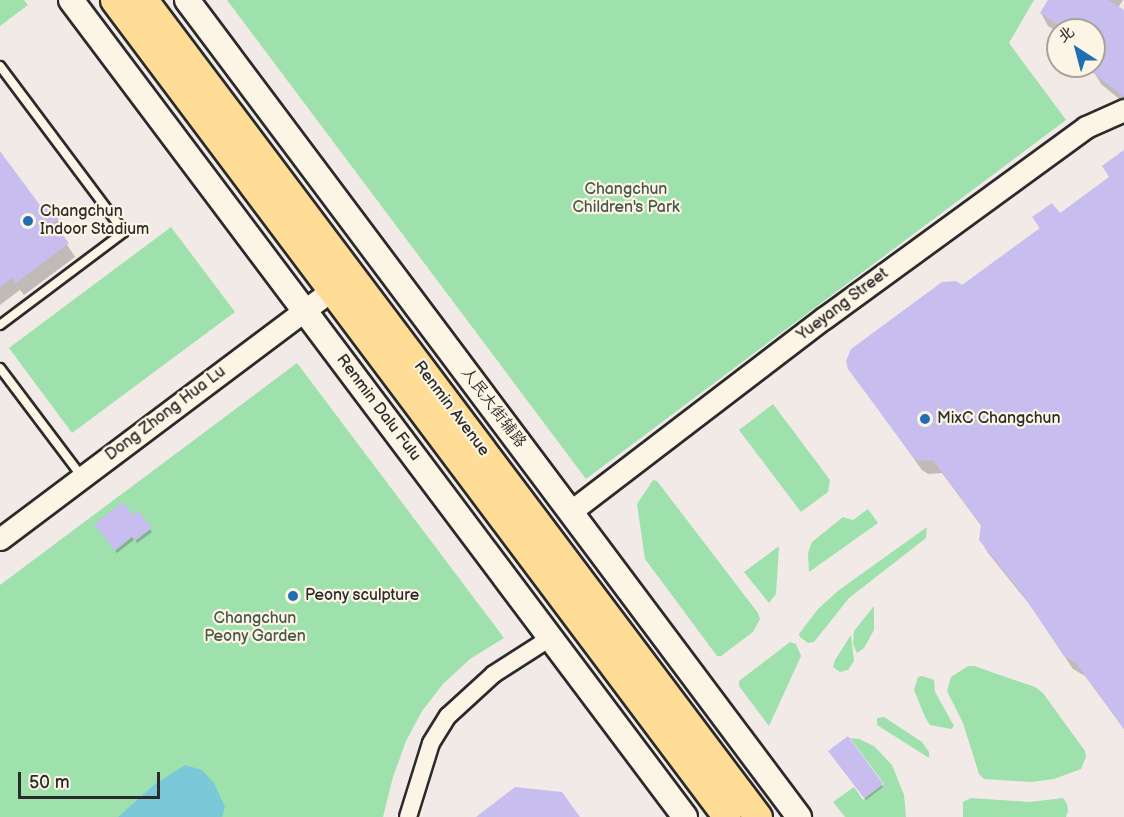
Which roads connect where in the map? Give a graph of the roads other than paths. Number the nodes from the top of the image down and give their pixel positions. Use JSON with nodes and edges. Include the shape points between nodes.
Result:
{"nodes":[{"id":1,"x":71,"y":0,"type":"edge"},
{"id":2,"x":114,"y":0,"type":"edge"},
{"id":3,"x":144,"y":0,"type":"edge"},
{"id":4,"x":187,"y":0,"type":"edge"},
{"id":5,"x":0,"y":66,"type":"edge"},
{"id":6,"x":1124,"y":110,"type":"edge"},
{"id":7,"x":332,"y":290,"type":"junction"},
{"id":8,"x":304,"y":310,"type":"junction"},
{"id":9,"x":0,"y":325,"type":"edge"},
{"id":10,"x":0,"y":368,"type":"edge"},
{"id":11,"x":82,"y":477,"type":"junction"},
{"id":12,"x":570,"y":512,"type":"junction"},
{"id":13,"x":0,"y":539,"type":"edge"},
{"id":14,"x":550,"y":638,"type":"junction"},
{"id":15,"x":408,"y":817,"type":"edge"},
{"id":16,"x":685,"y":817,"type":"edge"},
{"id":17,"x":727,"y":817,"type":"edge"},
{"id":18,"x":758,"y":817,"type":"edge"},
{"id":19,"x":799,"y":817,"type":"edge"}],
"edges":[{"from":1,"to":8,"type":"main road","name":"Renmin Dalu Fulu"},
{"from":2,"to":7,"type":"main road","name":"Renmin Avenue"},
{"from":3,"to":18,"type":"main road","name":"Renmin Avenue"},
{"from":4,"to":12,"type":"main road","name":"人民大街辅路"},
{"from":5,"to":9,"type":"lane","via":[[124,232]]},
{"from":6,"to":12,"type":"street","name":"Yueyang Street","via":[[1086,127],[824,318]]},
{"from":7,"to":8,"type":"street","name":"Dong Zhong Hua Lu"},
{"from":7,"to":17,"type":"main road","name":"Renmin Avenue"},
{"from":8,"to":11,"type":"street","name":"Dong Zhong Hua Lu"},
{"from":8,"to":14,"type":"main road","name":"Renmin Dalu Fulu"},
{"from":10,"to":11,"type":"lane"},
{"from":11,"to":13,"type":"street","name":"Dong Zhong Hua Lu"},
{"from":12,"to":19,"type":"main road","name":"人民大街辅路"},
{"from":14,"to":15,"type":"street","via":[[494,674],[448,716],[431,743]]},
{"from":14,"to":16,"type":"main road","name":"Renmin Dalu Fulu"}]}
